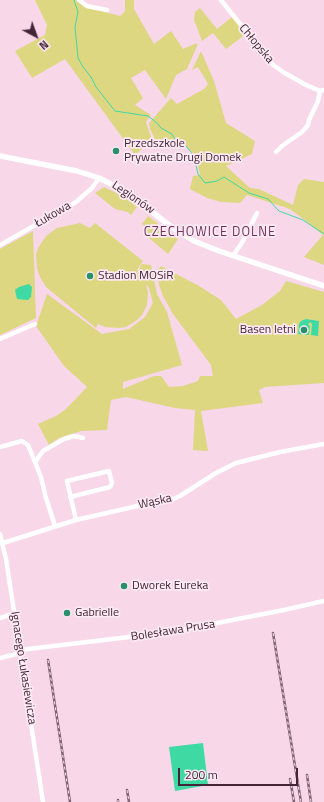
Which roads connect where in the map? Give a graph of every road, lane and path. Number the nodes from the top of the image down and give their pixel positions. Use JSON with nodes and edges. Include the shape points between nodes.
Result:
{"nodes":[{"id":1,"x":79,"y":0,"type":"edge"},
{"id":2,"x":221,"y":0,"type":"edge"},
{"id":3,"x":107,"y":10,"type":"dead end"},
{"id":4,"x":322,"y":90,"type":"edge"},
{"id":5,"x":276,"y":152,"type":"dead end"},
{"id":6,"x":0,"y":156,"type":"edge"},
{"id":7,"x":99,"y":178,"type":"junction"},
{"id":8,"x":257,"y":213,"type":"dead end"},
{"id":9,"x":0,"y":245,"type":"edge"},
{"id":10,"x":233,"y":256,"type":"junction"},
{"id":11,"x":324,"y":286,"type":"edge"},
{"id":12,"x":35,"y":324,"type":"dead end"},
{"id":13,"x":0,"y":339,"type":"edge"},
{"id":14,"x":83,"y":438,"type":"dead end"},
{"id":15,"x":324,"y":444,"type":"edge"},
{"id":16,"x":0,"y":446,"type":"edge"},
{"id":17,"x":36,"y":461,"type":"junction"},
{"id":18,"x":70,"y":497,"type":"junction"},
{"id":19,"x":76,"y":520,"type":"junction"},
{"id":20,"x":55,"y":526,"type":"junction"},
{"id":21,"x":0,"y":534,"type":"edge"},
{"id":22,"x":3,"y":543,"type":"junction"},
{"id":23,"x":324,"y":601,"type":"edge"},
{"id":24,"x":14,"y":613,"type":"junction"},
{"id":25,"x":0,"y":618,"type":"edge"},
{"id":26,"x":20,"y":651,"type":"junction"},
{"id":27,"x":0,"y":658,"type":"edge"},
{"id":28,"x":43,"y":802,"type":"edge"}],
"edges":[{"from":1,"to":3,"type":"street","via":[[87,6]]},
{"from":2,"to":4,"type":"street","name":"Chłopska","via":[[272,64],[283,72]]},
{"from":4,"to":5,"type":"street","name":"Chłopska","via":[[308,125]]},
{"from":6,"to":7,"type":"street","name":"Legionów","via":[[77,171]]},
{"from":7,"to":9,"type":"street","name":"Łukowa","via":[[76,202]]},
{"from":7,"to":10,"type":"street","name":"Legionów","via":[[125,191],[183,235]]},
{"from":8,"to":10,"type":"street"},
{"from":10,"to":11,"type":"street","name":"Legionów"},
{"from":12,"to":13,"type":"street"},
{"from":14,"to":17,"type":"street","via":[[74,436],[64,439],[40,455]]},
{"from":15,"to":19,"type":"street","name":"Wąska","via":[[236,463],[173,499]]},
{"from":16,"to":17,"type":"street","via":[[22,441],[28,444]]},
{"from":17,"to":20,"type":"street"},
{"from":18,"to":18,"type":"street","via":[[66,482],[109,471],[112,483],[110,487]]},
{"from":18,"to":19,"type":"street"},
{"from":19,"to":20,"type":"street","name":"Wąska"},
{"from":20,"to":22,"type":"street","name":"Wąska"},
{"from":21,"to":22,"type":"street","name":"Ignacego Łukasiewicza"},
{"from":22,"to":24,"type":"street","name":"Ignacego Łukasiewicza"},
{"from":23,"to":26,"type":"street","name":"Bolesława Prusa","via":[[171,632]]},
{"from":24,"to":25,"type":"street"},
{"from":24,"to":26,"type":"street","name":"Ignacego Łukasiewicza"},
{"from":26,"to":27,"type":"street","name":"Bolesława Prusa"},
{"from":26,"to":28,"type":"street","name":"Ignacego Łukasiewicza"}]}
